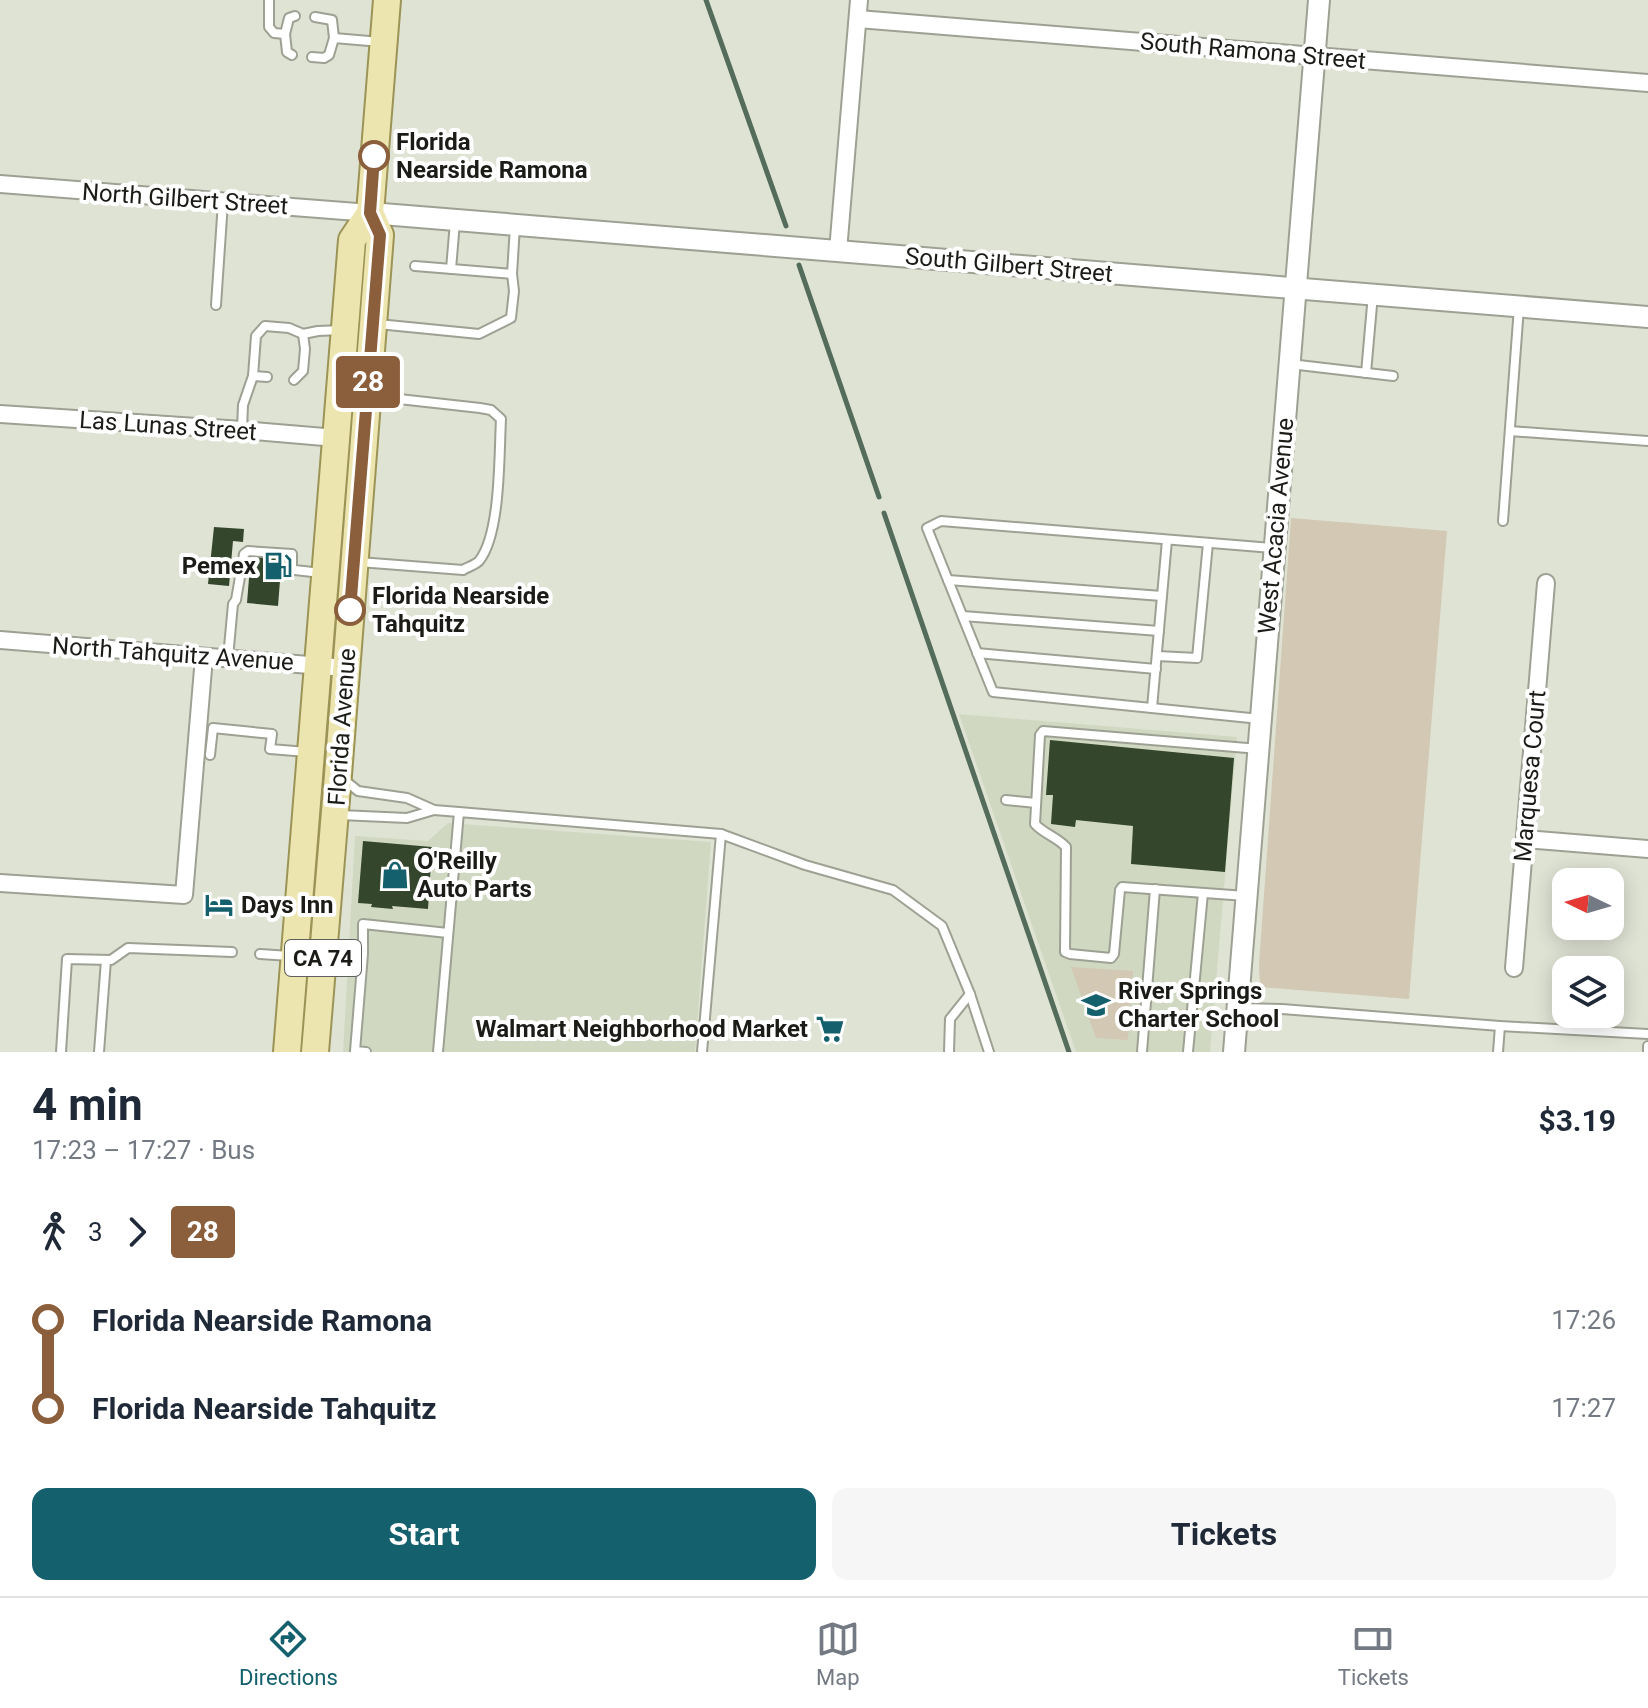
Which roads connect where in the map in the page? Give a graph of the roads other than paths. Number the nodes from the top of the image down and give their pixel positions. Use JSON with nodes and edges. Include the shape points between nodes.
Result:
{"nodes":[{"id":1,"x":269,"y":0,"type":"edge"},
{"id":2,"x":387,"y":0,"type":"edge"},
{"id":3,"x":859,"y":0,"type":"edge"},
{"id":4,"x":1319,"y":0,"type":"edge"},
{"id":5,"x":295,"y":16,"type":"dead end"},
{"id":6,"x":315,"y":17,"type":"dead end"},
{"id":7,"x":858,"y":19,"type":"junction"},
{"id":8,"x":285,"y":34,"type":"junction"},
{"id":9,"x":334,"y":38,"type":"junction"},
{"id":10,"x":383,"y":42,"type":"junction"},
{"id":11,"x":292,"y":55,"type":"dead end"},
{"id":12,"x":1314,"y":56,"type":"junction"},
{"id":13,"x":312,"y":57,"type":"dead end"},
{"id":14,"x":1648,"y":83,"type":"edge"},
{"id":15,"x":0,"y":184,"type":"edge"},
{"id":16,"x":223,"y":202,"type":"junction"},
{"id":17,"x":370,"y":213,"type":"junction"},
{"id":18,"x":455,"y":220,"type":"junction"},
{"id":19,"x":515,"y":225,"type":"junction"},
{"id":20,"x":838,"y":251,"type":"junction"},
{"id":21,"x":415,"y":266,"type":"dead end"},
{"id":22,"x":451,"y":269,"type":"junction"},
{"id":23,"x":512,"y":274,"type":"junction"},
{"id":24,"x":1296,"y":288,"type":"junction"},
{"id":25,"x":1373,"y":294,"type":"junction"},
{"id":26,"x":216,"y":305,"type":"dead end"},
{"id":27,"x":1519,"y":306,"type":"junction"},
{"id":28,"x":1648,"y":317,"type":"edge"},
{"id":29,"x":373,"y":324,"type":"junction"},
{"id":30,"x":345,"y":330,"type":"junction"},
{"id":31,"x":303,"y":334,"type":"junction"},
{"id":32,"x":1289,"y":364,"type":"junction"},
{"id":33,"x":1366,"y":373,"type":"junction"},
{"id":34,"x":253,"y":376,"type":"junction"},
{"id":35,"x":1393,"y":376,"type":"dead end"},
{"id":36,"x":267,"y":377,"type":"dead end"},
{"id":37,"x":294,"y":380,"type":"dead end"},
{"id":38,"x":367,"y":396,"type":"junction"},
{"id":39,"x":0,"y":414,"type":"edge"},
{"id":40,"x":242,"y":430,"type":"junction"},
{"id":41,"x":1510,"y":431,"type":"junction"},
{"id":42,"x":336,"y":438,"type":"junction"},
{"id":43,"x":1648,"y":441,"type":"edge"},
{"id":44,"x":1503,"y":521,"type":"dead end"},
{"id":45,"x":1167,"y":540,"type":"junction"},
{"id":46,"x":1208,"y":543,"type":"junction"},
{"id":47,"x":1275,"y":548,"type":"junction"},
{"id":48,"x":354,"y":562,"type":"junction"},
{"id":49,"x":326,"y":573,"type":"junction"},
{"id":50,"x":948,"y":580,"type":"junction"},
{"id":51,"x":1546,"y":583,"type":"dead end"},
{"id":52,"x":1162,"y":596,"type":"junction"},
{"id":53,"x":963,"y":616,"type":"junction"},
{"id":54,"x":1159,"y":631,"type":"junction"},
{"id":55,"x":0,"y":640,"type":"edge"},
{"id":56,"x":977,"y":653,"type":"junction"},
{"id":57,"x":1157,"y":656,"type":"junction"},
{"id":58,"x":204,"y":657,"type":"junction"},
{"id":59,"x":228,"y":658,"type":"junction"},
{"id":60,"x":318,"y":665,"type":"junction"},
{"id":61,"x":346,"y":668,"type":"junction"},
{"id":62,"x":1156,"y":669,"type":"junction"},
{"id":63,"x":1152,"y":708,"type":"junction"},
{"id":64,"x":1261,"y":719,"type":"junction"},
{"id":65,"x":1259,"y":749,"type":"junction"},
{"id":66,"x":312,"y":752,"type":"junction"},
{"id":67,"x":210,"y":755,"type":"dead end"},
{"id":68,"x":338,"y":775,"type":"junction"},
{"id":69,"x":1006,"y":800,"type":"dead end"},
{"id":70,"x":1036,"y":803,"type":"junction"},
{"id":71,"x":434,"y":810,"type":"junction"},
{"id":72,"x":459,"y":812,"type":"junction"},
{"id":73,"x":335,"y":814,"type":"junction"},
{"id":74,"x":721,"y":834,"type":"junction"},
{"id":75,"x":1525,"y":839,"type":"junction"},
{"id":76,"x":1648,"y":849,"type":"edge"},
{"id":77,"x":0,"y":883,"type":"edge"},
{"id":78,"x":1155,"y":889,"type":"junction"},
{"id":79,"x":1203,"y":893,"type":"junction"},
{"id":80,"x":1247,"y":896,"type":"junction"},
{"id":81,"x":448,"y":933,"type":"junction"},
{"id":82,"x":296,"y":945,"type":"junction"},
{"id":83,"x":232,"y":952,"type":"dead end"},
{"id":84,"x":260,"y":954,"type":"dead end"},
{"id":85,"x":106,"y":960,"type":"junction"},
{"id":86,"x":1514,"y":968,"type":"dead end"},
{"id":87,"x":970,"y":994,"type":"junction"},
{"id":88,"x":1238,"y":1008,"type":"junction"},
{"id":89,"x":1500,"y":1026,"type":"junction"},
{"id":90,"x":1648,"y":1034,"type":"edge"},
{"id":91,"x":355,"y":1051,"type":"edge"},
{"id":92,"x":61,"y":1052,"type":"edge"},
{"id":93,"x":99,"y":1052,"type":"edge"},
{"id":94,"x":287,"y":1052,"type":"edge"},
{"id":95,"x":315,"y":1052,"type":"edge"},
{"id":96,"x":366,"y":1052,"type":"edge"},
{"id":97,"x":438,"y":1052,"type":"edge"},
{"id":98,"x":702,"y":1052,"type":"edge"},
{"id":99,"x":949,"y":1052,"type":"edge"},
{"id":100,"x":989,"y":1052,"type":"edge"},
{"id":101,"x":1142,"y":1052,"type":"edge"},
{"id":102,"x":1188,"y":1052,"type":"edge"},
{"id":103,"x":1234,"y":1052,"type":"edge"},
{"id":104,"x":1498,"y":1052,"type":"edge"}],
"edges":[{"from":1,"to":8,"type":"lane","via":[[269,27]]},
{"from":2,"to":10,"type":"main road","name":"Florida Avenue","number":"CA 74"},
{"from":3,"to":7,"type":"street"},
{"from":4,"to":12,"type":"street","name":"West Acacia Avenue"},
{"from":5,"to":8,"type":"lane","via":[[289,18]]},
{"from":6,"to":9,"type":"lane","via":[[332,20]]},
{"from":7,"to":12,"type":"street","name":"South Ramona Street"},
{"from":7,"to":20,"type":"street"},
{"from":8,"to":11,"type":"lane"},
{"from":9,"to":10,"type":"lane"},
{"from":9,"to":13,"type":"lane","via":[[329,55]]},
{"from":10,"to":17,"type":"main road","name":"Florida Avenue","number":"CA 74"},
{"from":12,"to":14,"type":"street","name":"South Ramona Street"},
{"from":12,"to":24,"type":"street","name":"West Acacia Avenue"},
{"from":15,"to":16,"type":"street","name":"North Gilbert Street"},
{"from":16,"to":17,"type":"street","name":"North Gilbert Street"},
{"from":16,"to":26,"type":"lane"},
{"from":17,"to":18,"type":"street","name":"South Gilbert Street"},
{"from":17,"to":29,"type":"main road","name":"Florida Avenue","number":"CA 74","via":[[380,235]]},
{"from":17,"to":30,"type":"main road","name":"Florida Avenue","via":[[352,240]]},
{"from":18,"to":19,"type":"street","name":"South Gilbert Street"},
{"from":18,"to":22,"type":"lane"},
{"from":19,"to":20,"type":"street","name":"South Gilbert Street"},
{"from":19,"to":23,"type":"lane"},
{"from":20,"to":24,"type":"street","name":"South Gilbert Street"},
{"from":21,"to":22,"type":"lane"},
{"from":22,"to":23,"type":"lane"},
{"from":23,"to":29,"type":"lane","via":[[511,318],[479,334]]},
{"from":24,"to":25,"type":"street","name":"South Gilbert Street"},
{"from":24,"to":32,"type":"street","name":"West Acacia Avenue"},
{"from":25,"to":27,"type":"street","name":"South Gilbert Street"},
{"from":25,"to":33,"type":"lane"},
{"from":27,"to":28,"type":"street","name":"South Gilbert Street"},
{"from":27,"to":41,"type":"lane"},
{"from":29,"to":38,"type":"main road","name":"Florida Avenue","number":"CA 74"},
{"from":30,"to":31,"type":"lane"},
{"from":30,"to":42,"type":"main road","name":"Florida Avenue"},
{"from":31,"to":34,"type":"lane","via":[[265,326],[256,336]]},
{"from":31,"to":37,"type":"lane","via":[[303,371]]},
{"from":32,"to":33,"type":"lane"},
{"from":32,"to":47,"type":"street","name":"West Acacia Avenue"},
{"from":33,"to":35,"type":"lane"},
{"from":34,"to":36,"type":"lane"},
{"from":34,"to":40,"type":"lane","via":[[243,405]]},
{"from":38,"to":48,"type":"main road","name":"Florida Avenue","number":"CA 74"},
{"from":38,"to":48,"type":"lane","via":[[480,408],[501,419],[495,524],[478,563],[463,570]]},
{"from":39,"to":40,"type":"street","name":"Las Lunas Street"},
{"from":40,"to":42,"type":"street","name":"Las Lunas Street"},
{"from":41,"to":43,"type":"lane"},
{"from":41,"to":44,"type":"lane"},
{"from":42,"to":48,"type":"main road","via":[[350,446],[345,530]]},
{"from":42,"to":49,"type":"main road","name":"Florida Avenue"},
{"from":45,"to":46,"type":"lane"},
{"from":45,"to":50,"type":"lane","via":[[941,521],[927,528]]},
{"from":45,"to":52,"type":"lane"},
{"from":46,"to":47,"type":"lane"},
{"from":46,"to":57,"type":"lane","via":[[1197,658]]},
{"from":47,"to":64,"type":"street","name":"West Acacia Avenue"},
{"from":48,"to":61,"type":"main road","name":"Florida Avenue","number":"CA 74"},
{"from":49,"to":59,"type":"lane","via":[[295,570],[292,554],[244,554]]},
{"from":49,"to":60,"type":"main road","name":"Florida Avenue"},
{"from":50,"to":52,"type":"lane"},
{"from":50,"to":53,"type":"lane"},
{"from":51,"to":75,"type":"street","name":"Marquesa Court"},
{"from":52,"to":54,"type":"lane"},
{"from":53,"to":54,"type":"lane"},
{"from":53,"to":56,"type":"lane"},
{"from":54,"to":57,"type":"lane"},
{"from":55,"to":58,"type":"street","name":"North Tahquitz Avenue"},
{"from":56,"to":62,"type":"lane"},
{"from":56,"to":63,"type":"lane","via":[[993,692]]},
{"from":57,"to":62,"type":"lane"},
{"from":58,"to":59,"type":"street","name":"North Tahquitz Avenue"},
{"from":58,"to":77,"type":"street","via":[[184,895]]},
{"from":59,"to":60,"type":"street","name":"North Tahquitz Avenue"},
{"from":60,"to":61,"type":"street","name":"North Tahquitz Avenue"},
{"from":60,"to":66,"type":"main road","name":"Florida Avenue"},
{"from":61,"to":68,"type":"main road","name":"Florida Avenue","number":"CA 74"},
{"from":62,"to":63,"type":"lane"},
{"from":63,"to":64,"type":"lane"},
{"from":64,"to":65,"type":"street","name":"West Acacia Avenue"},
{"from":65,"to":70,"type":"lane","via":[[1043,731]]},
{"from":65,"to":80,"type":"street","name":"West Acacia Avenue"},
{"from":66,"to":67,"type":"lane","via":[[270,749],[272,734],[213,728]]},
{"from":66,"to":82,"type":"main road","name":"Florida Avenue"},
{"from":68,"to":71,"type":"lane","via":[[358,791],[407,798]]},
{"from":68,"to":73,"type":"main road","name":"Florida Avenue","number":"CA 74"},
{"from":69,"to":70,"type":"lane"},
{"from":70,"to":78,"type":"lane","via":[[1035,824],[1066,847],[1065,952],[1111,958],[1120,890]]},
{"from":71,"to":72,"type":"lane"},
{"from":71,"to":73,"type":"lane","via":[[407,818]]},
{"from":72,"to":74,"type":"lane"},
{"from":72,"to":81,"type":"lane"},
{"from":73,"to":95,"type":"main road","name":"Florida Avenue","number":"CA 74"},
{"from":74,"to":87,"type":"lane","via":[[893,890],[942,926]]},
{"from":74,"to":98,"type":"lane"},
{"from":75,"to":76,"type":"street"},
{"from":75,"to":86,"type":"street","name":"Marquesa Court"},
{"from":78,"to":79,"type":"lane"},
{"from":78,"to":101,"type":"lane"},
{"from":79,"to":80,"type":"lane"},
{"from":79,"to":102,"type":"lane"},
{"from":80,"to":88,"type":"street","name":"West Acacia Avenue"},
{"from":81,"to":91,"type":"lane","via":[[363,924]]},
{"from":81,"to":97,"type":"lane"},
{"from":82,"to":84,"type":"lane"},
{"from":82,"to":94,"type":"main road","name":"Florida Avenue"},
{"from":83,"to":85,"type":"lane","via":[[128,948]]},
{"from":85,"to":92,"type":"lane","via":[[67,959]]},
{"from":85,"to":93,"type":"lane"},
{"from":87,"to":99,"type":"lane","via":[[950,1019]]},
{"from":87,"to":100,"type":"lane"},
{"from":88,"to":89,"type":"lane"},
{"from":88,"to":103,"type":"street","name":"West Acacia Avenue"},
{"from":89,"to":90,"type":"lane"},
{"from":89,"to":104,"type":"lane"},
{"from":91,"to":96,"type":"lane"}]}
